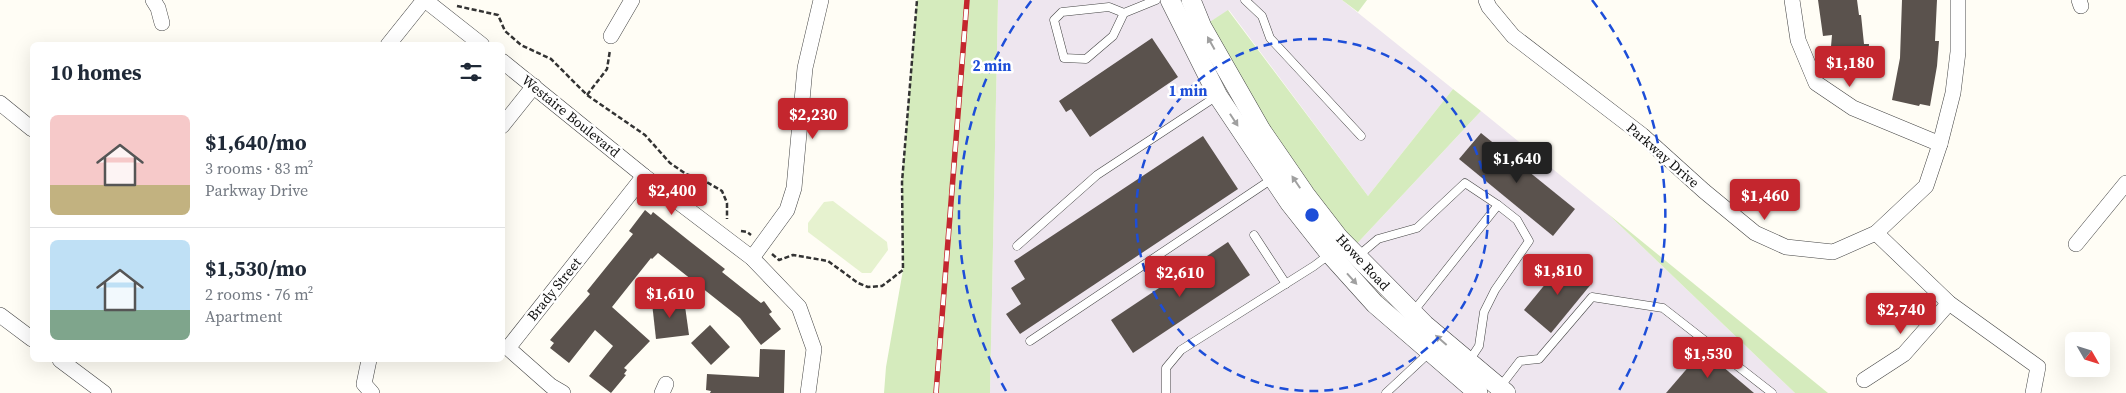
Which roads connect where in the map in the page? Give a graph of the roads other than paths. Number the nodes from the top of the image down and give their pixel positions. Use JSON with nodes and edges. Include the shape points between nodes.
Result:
{"nodes":[{"id":1,"x":153,"y":0,"type":"edge"},
{"id":2,"x":424,"y":0,"type":"edge"},
{"id":3,"x":632,"y":0,"type":"edge"},
{"id":4,"x":821,"y":0,"type":"edge"},
{"id":5,"x":1156,"y":0,"type":"edge"},
{"id":6,"x":1170,"y":0,"type":"edge"},
{"id":7,"x":1191,"y":0,"type":"edge"},
{"id":8,"x":1245,"y":0,"type":"edge"},
{"id":9,"x":1486,"y":0,"type":"edge"},
{"id":10,"x":1792,"y":0,"type":"edge"},
{"id":11,"x":1958,"y":0,"type":"edge"},
{"id":12,"x":1124,"y":13,"type":"junction"},
{"id":13,"x":162,"y":23,"type":"dead end"},
{"id":14,"x":612,"y":36,"type":"road end"},
{"id":15,"x":390,"y":42,"type":"edge"},
{"id":16,"x":478,"y":42,"type":"edge"},
{"id":17,"x":505,"y":63,"type":"edge"},
{"id":18,"x":534,"y":86,"type":"junction"},
{"id":19,"x":1218,"y":96,"type":"junction"},
{"id":20,"x":0,"y":104,"type":"edge"},
{"id":21,"x":505,"y":122,"type":"edge"},
{"id":22,"x":30,"y":127,"type":"edge"},
{"id":23,"x":1361,"y":136,"type":"dead end"},
{"id":24,"x":1940,"y":144,"type":"junction"},
{"id":25,"x":644,"y":176,"type":"junction"},
{"id":26,"x":1272,"y":178,"type":"junction"},
{"id":27,"x":2126,"y":182,"type":"edge"},
{"id":28,"x":1498,"y":205,"type":"junction"},
{"id":29,"x":1876,"y":233,"type":"junction"},
{"id":30,"x":1254,"y":235,"type":"dead end"},
{"id":31,"x":2076,"y":244,"type":"dead end"},
{"id":32,"x":1017,"y":246,"type":"dead end"},
{"id":33,"x":1330,"y":254,"type":"junction"},
{"id":34,"x":752,"y":258,"type":"junction"},
{"id":35,"x":1357,"y":258,"type":"junction"},
{"id":36,"x":1286,"y":284,"type":"junction"},
{"id":37,"x":1949,"y":303,"type":"junction"},
{"id":38,"x":1412,"y":313,"type":"junction"},
{"id":39,"x":0,"y":315,"type":"edge"},
{"id":40,"x":30,"y":338,"type":"edge"},
{"id":41,"x":1030,"y":342,"type":"dead end"},
{"id":42,"x":1430,"y":352,"type":"junction"},
{"id":43,"x":63,"y":362,"type":"edge"},
{"id":44,"x":369,"y":362,"type":"edge"},
{"id":45,"x":1468,"y":362,"type":"junction"},
{"id":46,"x":1864,"y":380,"type":"dead end"},
{"id":47,"x":1503,"y":390,"type":"edge"},
{"id":48,"x":104,"y":393,"type":"edge"},
{"id":49,"x":372,"y":393,"type":"edge"},
{"id":50,"x":563,"y":393,"type":"edge"},
{"id":51,"x":808,"y":393,"type":"edge"},
{"id":52,"x":1166,"y":393,"type":"edge"},
{"id":53,"x":1386,"y":393,"type":"edge"},
{"id":54,"x":1478,"y":393,"type":"edge"},
{"id":55,"x":1772,"y":393,"type":"edge"},
{"id":56,"x":2033,"y":393,"type":"edge"}],
"edges":[{"from":1,"to":13,"type":"street"},
{"from":2,"to":15,"type":"street"},
{"from":2,"to":16,"type":"street"},
{"from":3,"to":14,"type":"street"},
{"from":4,"to":34,"type":"street","via":[[805,68],[794,188],[787,210]]},
{"from":5,"to":12,"type":"lane"},
{"from":6,"to":19,"type":"street","name":"Howe Road"},
{"from":35,"to":7,"type":"street","name":"Howe Road","one_way":true,"via":[[1304,194],[1261,130],[1202,26]]},
{"from":8,"to":23,"type":"lane","via":[[1262,16],[1270,38]]},
{"from":9,"to":29,"type":"street","name":"Parkway Drive","via":[[1513,36],[1642,135],[1755,233],[1786,247],[1833,252]]},
{"from":10,"to":24,"type":"street","via":[[1798,40],[1816,83],[1854,108]]},
{"from":11,"to":24,"type":"street","name":"Parkway Drive","via":[[1958,52],[1953,93]]},
{"from":12,"to":12,"type":"lane","via":[[1113,36],[1086,59],[1064,58],[1054,20],[1062,12],[1109,7]]},
{"from":17,"to":18,"type":"street","name":"Westaire Boulevard"},
{"from":18,"to":21,"type":"street"},
{"from":18,"to":25,"type":"street","name":"Westaire Boulevard"},
{"from":19,"to":26,"type":"street","name":"Howe Road","one_way":true},
{"from":19,"to":32,"type":"lane","via":[[1097,175]]},
{"from":20,"to":22,"type":"street"},
{"from":24,"to":29,"type":"street","name":"Parkway Drive","via":[[1926,186]]},
{"from":25,"to":34,"type":"street","name":"Westaire Boulevard"},
{"from":25,"to":50,"type":"street","name":"Brady Street","via":[[508,348]]},
{"from":26,"to":33,"type":"street","name":"Howe Road"},
{"from":26,"to":41,"type":"lane"},
{"from":27,"to":31,"type":"street"},
{"from":28,"to":35,"type":"lane","via":[[1465,182],[1417,228],[1378,239]]},
{"from":28,"to":38,"type":"lane"},
{"from":28,"to":45,"type":"lane","via":[[1517,220],[1529,241],[1495,290],[1484,312],[1479,346]]},
{"from":29,"to":37,"type":"street"},
{"from":30,"to":36,"type":"lane"},
{"from":33,"to":36,"type":"lane"},
{"from":33,"to":42,"type":"street","name":"Howe Road","one_way":true,"via":[[1375,304]]},
{"from":34,"to":51,"type":"street","name":"Westaire Boulevard","via":[[799,307],[814,349]]},
{"from":35,"to":38,"type":"street","name":"Howe Road"},
{"from":36,"to":52,"type":"lane","via":[[1181,350],[1166,368]]},
{"from":37,"to":46,"type":"street","via":[[1904,354]]},
{"from":37,"to":56,"type":"street","via":[[2038,367]]},
{"from":45,"to":38,"type":"street","name":"Howe Road","one_way":true},
{"from":39,"to":40,"type":"street"},
{"from":42,"to":53,"type":"lane"},
{"from":42,"to":54,"type":"street","name":"Howe Road"},
{"from":43,"to":48,"type":"street"},
{"from":44,"to":49,"type":"street","via":[[364,384]]},
{"from":45,"to":47,"type":"street","name":"Howe Road"},
{"from":47,"to":55,"type":"lane","via":[[1520,361],[1539,359],[1592,297],[1663,308]]}]}
